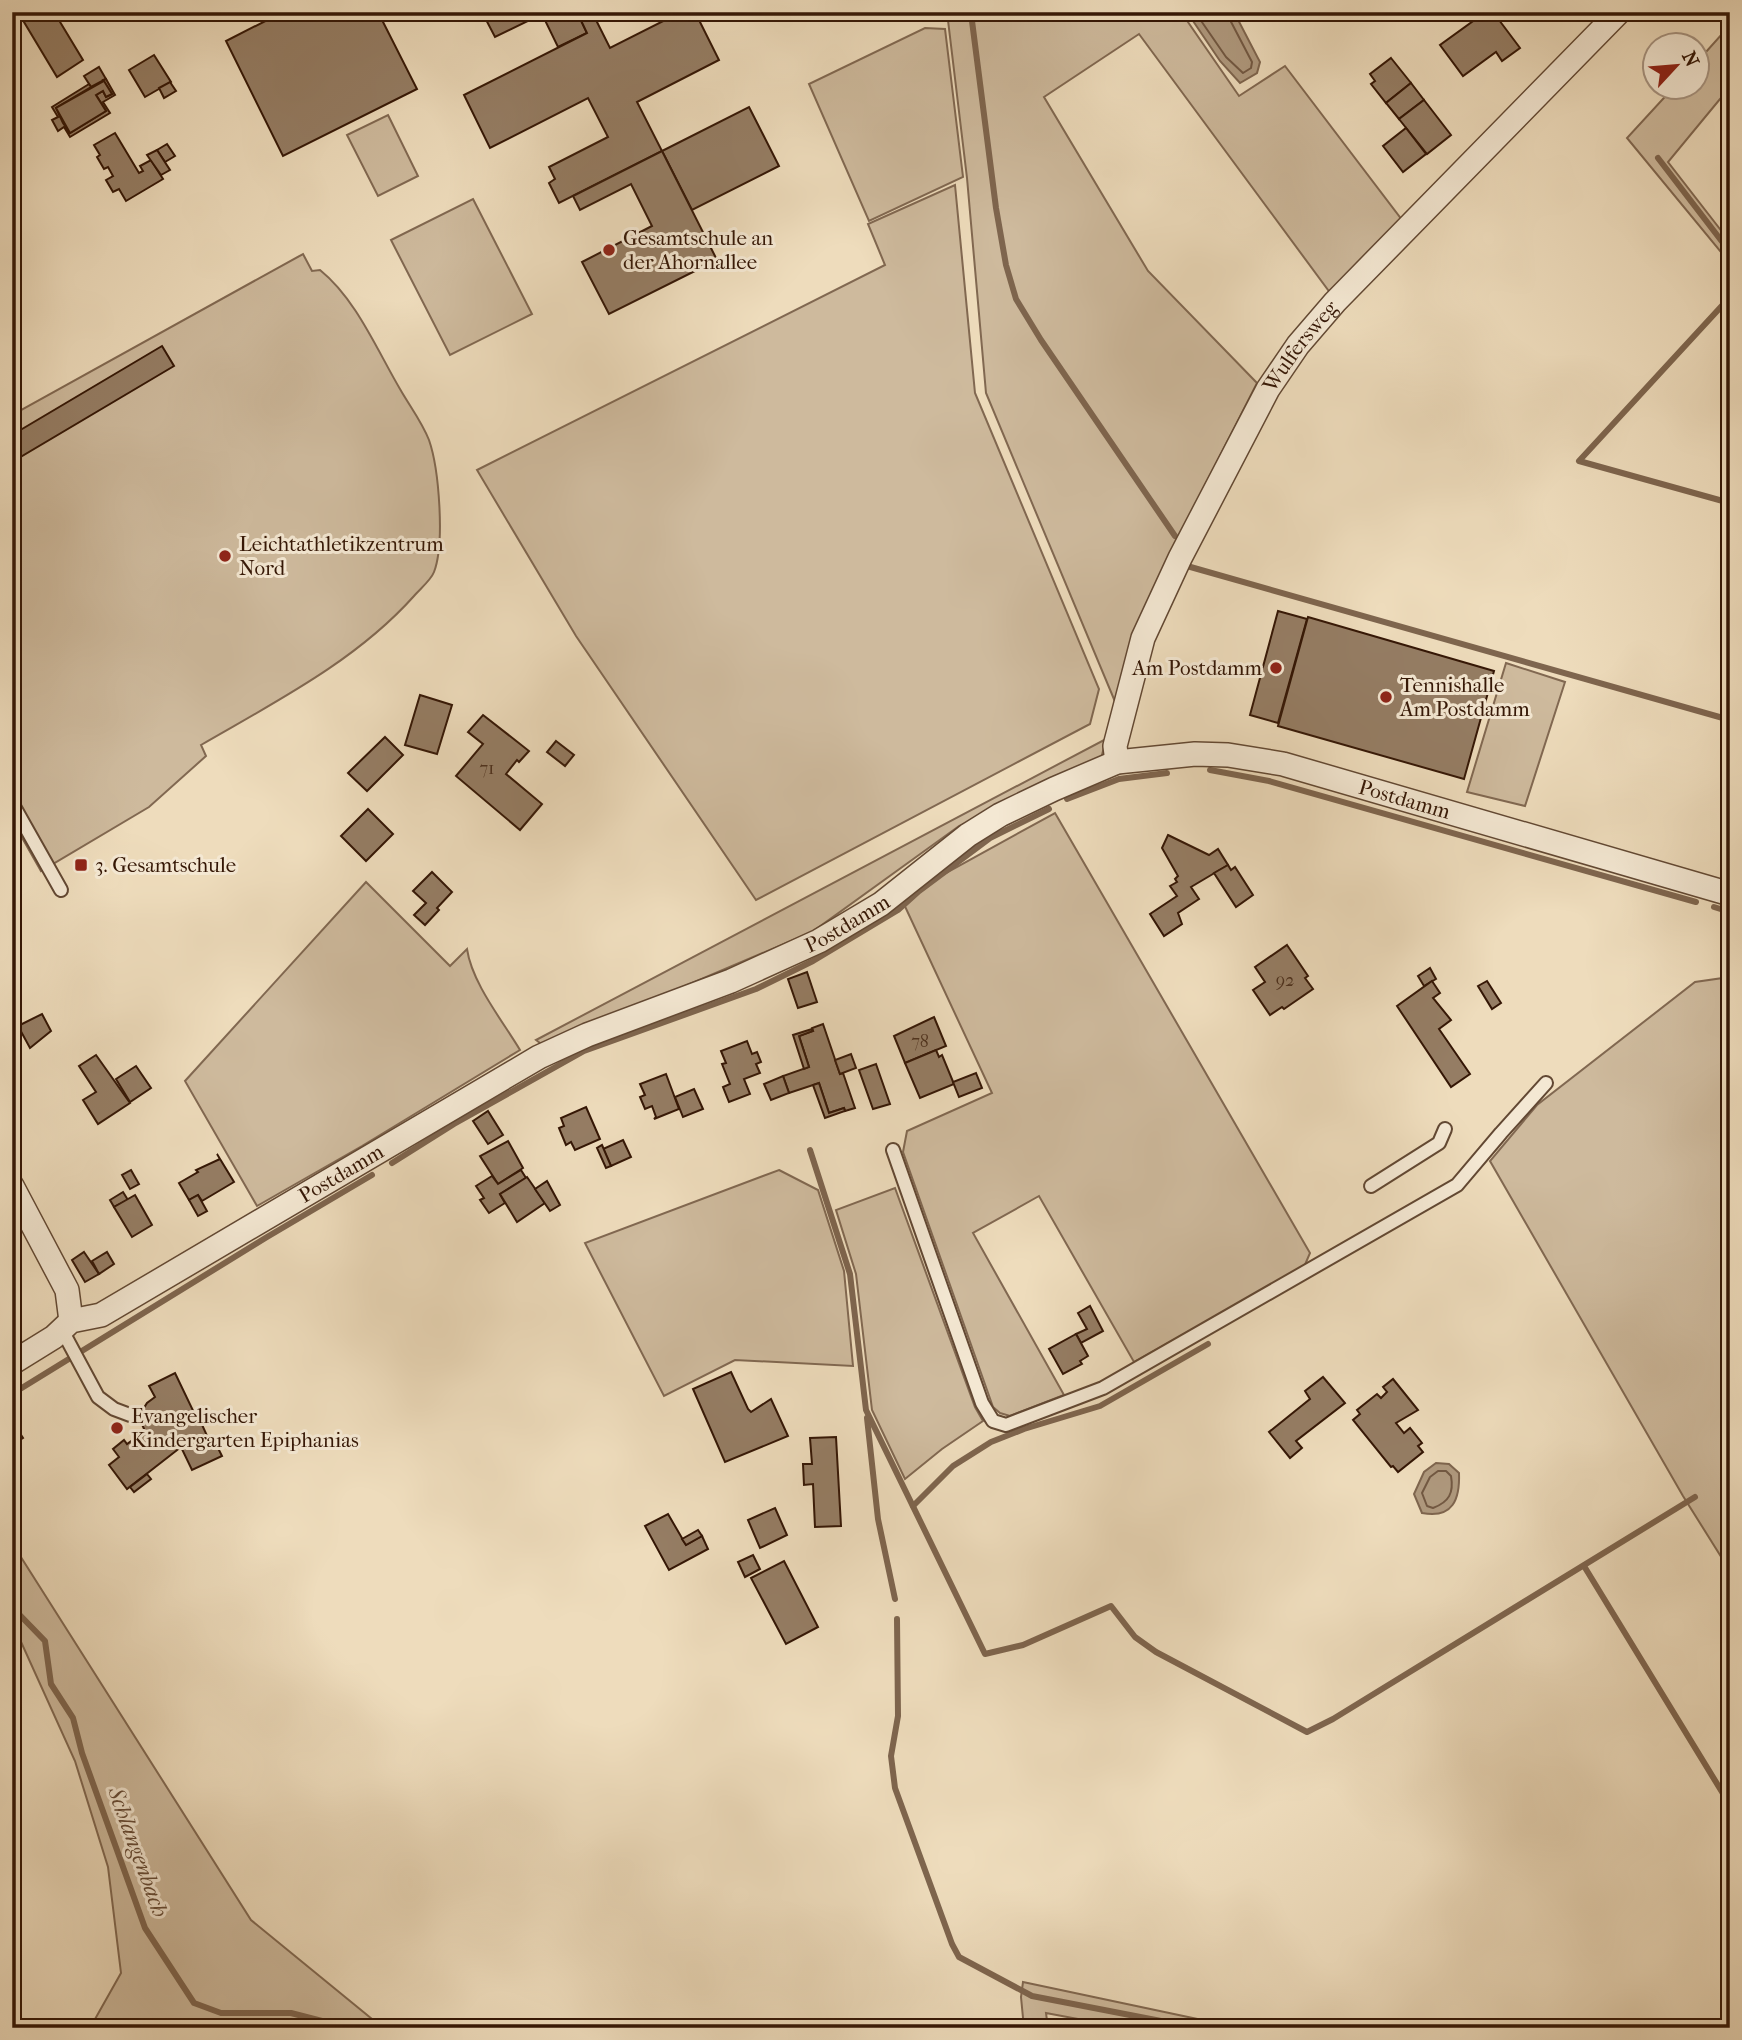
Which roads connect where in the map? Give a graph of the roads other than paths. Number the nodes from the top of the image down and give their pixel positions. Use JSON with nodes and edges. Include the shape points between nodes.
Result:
{"nodes":[{"id":1,"x":1619,"y":12,"type":"edge"},
{"id":2,"x":1117,"y":762,"type":"junction"},
{"id":3,"x":12,"y":803,"type":"edge"},
{"id":4,"x":61,"y":890,"type":"dead end"},
{"id":5,"x":1730,"y":894,"type":"edge"},
{"id":6,"x":1546,"y":1083,"type":"dead end"},
{"id":7,"x":1445,"y":1129,"type":"dead end"},
{"id":8,"x":894,"y":1150,"type":"dead end"},
{"id":9,"x":12,"y":1186,"type":"edge"},
{"id":10,"x":1371,"y":1186,"type":"dead end"},
{"id":11,"x":71,"y":1340,"type":"junction"},
{"id":12,"x":12,"y":1363,"type":"edge"},
{"id":13,"x":130,"y":1415,"type":"dead end"}],
"edges":[{"from":1,"to":2,"type":"street","name":"Wulfersweg","via":[[1335,302],[1268,389],[1143,638],[1115,746]]},
{"from":2,"to":5,"type":"street","name":"Postdamm","via":[[1195,754],[1283,764]]},
{"from":2,"to":11,"type":"street","name":"Postdamm","via":[[1000,815],[881,904],[819,941],[732,981],[539,1057],[101,1315]]},
{"from":3,"to":4,"type":"lane"},
{"from":6,"to":8,"type":"lane","via":[[1457,1185],[1103,1388],[1006,1425],[993,1421],[982,1404]]},
{"from":7,"to":10,"type":"lane","via":[[1439,1143]]},
{"from":9,"to":11,"type":"street","via":[[67,1290]]},
{"from":11,"to":12,"type":"street","name":"Postdamm","via":[[54,1337]]},
{"from":11,"to":13,"type":"lane","via":[[98,1397]]}]}
